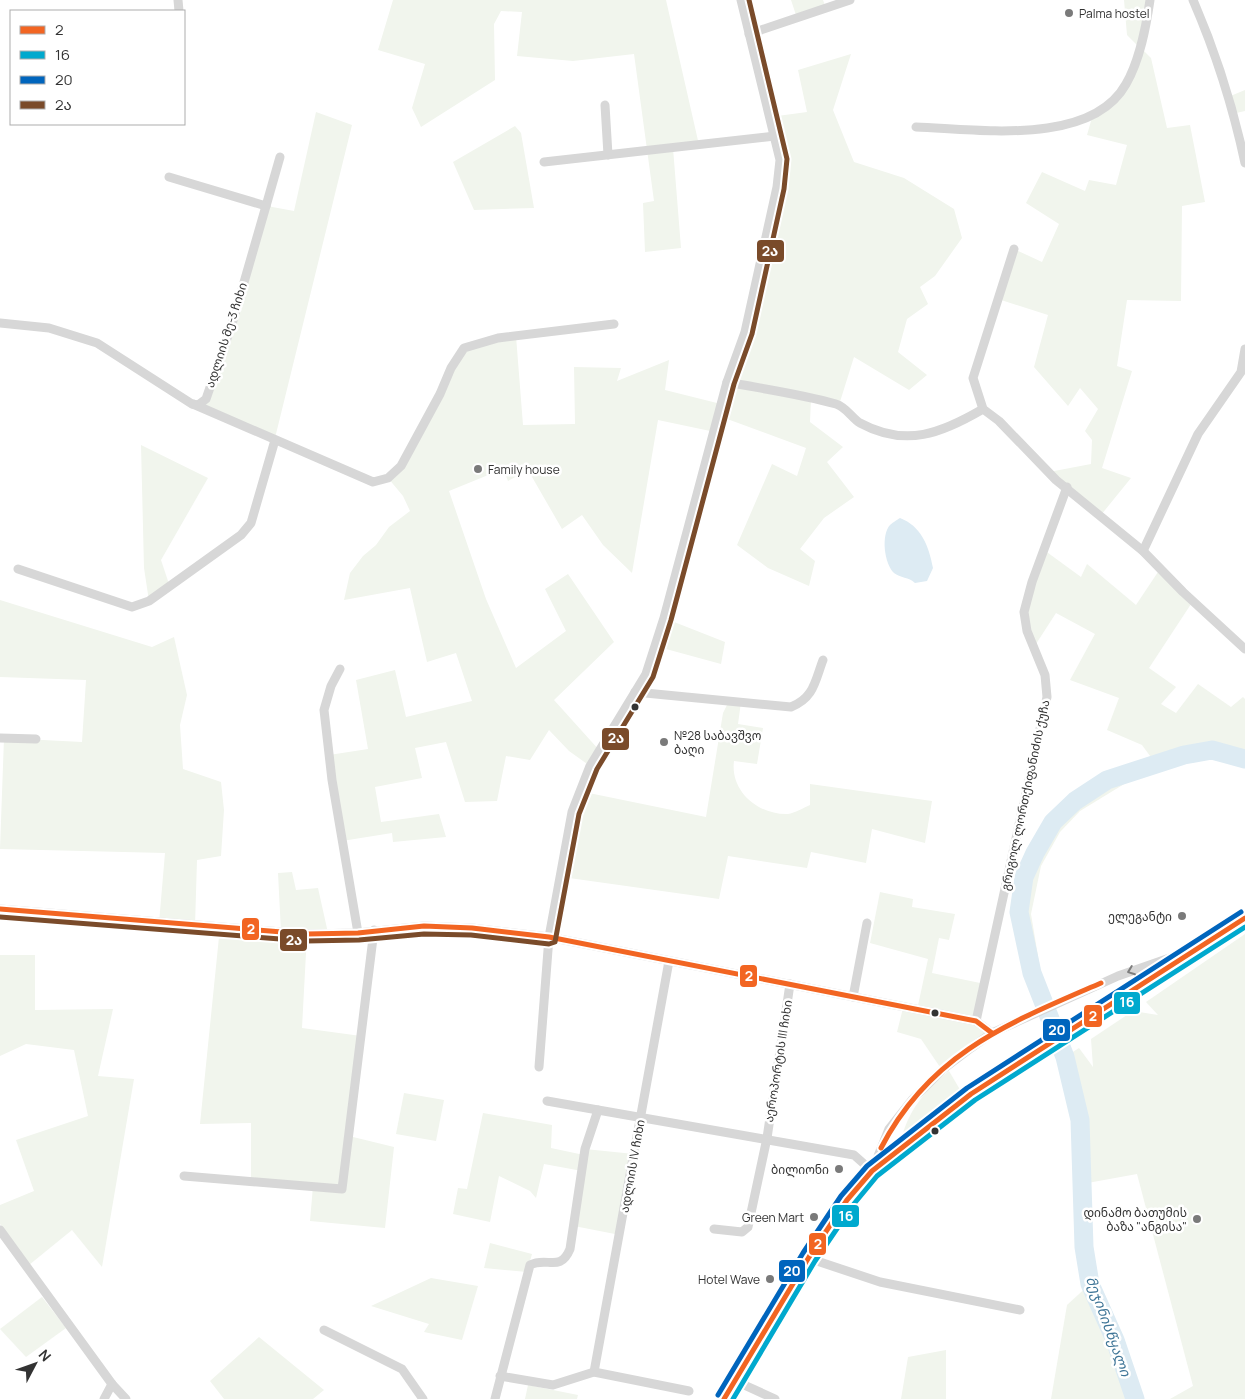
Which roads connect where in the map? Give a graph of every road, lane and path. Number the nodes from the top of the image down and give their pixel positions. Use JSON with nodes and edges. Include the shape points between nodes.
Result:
{"nodes":[{"id":1,"x":740,"y":0,"type":"edge"},
{"id":2,"x":850,"y":0,"type":"edge"},
{"id":3,"x":1150,"y":0,"type":"edge"},
{"id":4,"x":1193,"y":0,"type":"edge"},
{"id":5,"x":749,"y":34,"type":"junction"},
{"id":6,"x":606,"y":105,"type":"dead end"},
{"id":7,"x":916,"y":127,"type":"dead end"},
{"id":8,"x":775,"y":136,"type":"junction"},
{"id":9,"x":608,"y":155,"type":"junction"},
{"id":10,"x":280,"y":158,"type":"dead end"},
{"id":11,"x":544,"y":162,"type":"dead end"},
{"id":12,"x":1245,"y":164,"type":"edge"},
{"id":13,"x":169,"y":177,"type":"dead end"},
{"id":14,"x":266,"y":206,"type":"junction"},
{"id":15,"x":1014,"y":249,"type":"dead end"},
{"id":16,"x":0,"y":323,"type":"edge"},
{"id":17,"x":614,"y":324,"type":"dead end"},
{"id":18,"x":1245,"y":349,"type":"edge"},
{"id":19,"x":727,"y":382,"type":"junction"},
{"id":20,"x":192,"y":404,"type":"junction"},
{"id":21,"x":983,"y":409,"type":"junction"},
{"id":22,"x":275,"y":440,"type":"junction"},
{"id":23,"x":1067,"y":488,"type":"junction"},
{"id":24,"x":1143,"y":551,"type":"junction"},
{"id":25,"x":18,"y":569,"type":"dead end"},
{"id":26,"x":1245,"y":649,"type":"edge"},
{"id":27,"x":823,"y":660,"type":"dead end"},
{"id":28,"x":340,"y":669,"type":"dead end"},
{"id":29,"x":635,"y":692,"type":"junction"},
{"id":30,"x":0,"y":738,"type":"edge"},
{"id":31,"x":36,"y":739,"type":"dead end"},
{"id":32,"x":0,"y":909,"type":"edge"},
{"id":33,"x":1245,"y":918,"type":"edge"},
{"id":34,"x":867,"y":923,"type":"dead end"},
{"id":35,"x":1245,"y":928,"type":"edge"},
{"id":36,"x":374,"y":930,"type":"junction"},
{"id":37,"x":358,"y":933,"type":"junction"},
{"id":38,"x":549,"y":937,"type":"junction"},
{"id":39,"x":1194,"y":951,"type":"junction"},
{"id":40,"x":669,"y":961,"type":"junction"},
{"id":41,"x":790,"y":984,"type":"junction"},
{"id":42,"x":853,"y":997,"type":"junction"},
{"id":43,"x":976,"y":1021,"type":"junction"},
{"id":44,"x":992,"y":1032,"type":"junction"},
{"id":45,"x":1075,"y":1033,"type":"junction"},
{"id":46,"x":539,"y":1067,"type":"dead end"},
{"id":47,"x":547,"y":1101,"type":"dead end"},
{"id":48,"x":598,"y":1110,"type":"junction"},
{"id":49,"x":641,"y":1117,"type":"junction"},
{"id":50,"x":889,"y":1129,"type":"junction"},
{"id":51,"x":767,"y":1138,"type":"junction"},
{"id":52,"x":902,"y":1152,"type":"junction"},
{"id":53,"x":872,"y":1170,"type":"junction"},
{"id":54,"x":184,"y":1176,"type":"dead end"},
{"id":55,"x":714,"y":1229,"type":"dead end"},
{"id":56,"x":0,"y":1230,"type":"edge"},
{"id":57,"x":818,"y":1261,"type":"junction"},
{"id":58,"x":1020,"y":1310,"type":"dead end"},
{"id":59,"x":324,"y":1330,"type":"dead end"},
{"id":60,"x":594,"y":1372,"type":"junction"},
{"id":61,"x":500,"y":1376,"type":"junction"},
{"id":62,"x":112,"y":1384,"type":"junction"},
{"id":63,"x":742,"y":1384,"type":"junction"},
{"id":64,"x":689,"y":1391,"type":"dead end"},
{"id":65,"x":104,"y":1399,"type":"edge"},
{"id":66,"x":126,"y":1399,"type":"edge"},
{"id":67,"x":423,"y":1399,"type":"edge"},
{"id":68,"x":495,"y":1399,"type":"edge"},
{"id":69,"x":724,"y":1399,"type":"edge"},
{"id":70,"x":733,"y":1399,"type":"edge"},
{"id":71,"x":775,"y":1399,"type":"edge"}],
"edges":[{"from":1,"to":5,"type":"street"},
{"from":2,"to":5,"type":"street"},
{"from":3,"to":7,"type":"street","via":[[1140,48],[1126,84],[1114,100],[1092,114],[1071,124],[1044,130]]},
{"from":4,"to":12,"type":"street","via":[[1212,43]]},
{"from":5,"to":8,"type":"street"},
{"from":6,"to":9,"type":"street"},
{"from":8,"to":9,"type":"street"},
{"from":8,"to":19,"type":"street","via":[[780,160],[777,187],[745,332]]},
{"from":9,"to":11,"type":"street"},
{"from":10,"to":14,"type":"street"},
{"from":13,"to":14,"type":"street"},
{"from":14,"to":20,"type":"street","name":"ადლიის მე-3 ჩიხი","via":[[206,400],[198,405]]},
{"from":15,"to":21,"type":"street","via":[[973,378]]},
{"from":16,"to":20,"type":"street","via":[[49,328],[97,342]]},
{"from":17,"to":22,"type":"street","via":[[498,338],[464,348],[401,466],[388,478],[373,482]]},
{"from":18,"to":24,"type":"street","via":[[1241,372],[1198,434]]},
{"from":19,"to":21,"type":"street","via":[[838,404],[859,422],[886,434],[921,436],[953,426]]},
{"from":19,"to":29,"type":"street","via":[[664,618],[646,674]]},
{"from":20,"to":22,"type":"street"},
{"from":21,"to":23,"type":"street"},
{"from":22,"to":25,"type":"street","via":[[251,523],[231,544],[149,602],[132,607]]},
{"from":23,"to":24,"type":"street"},
{"from":23,"to":43,"type":"street","name":"გრიგოლ ლორთქიფანიძის ქუჩა","via":[[1024,612],[1027,631],[1045,675],[1047,697]]},
{"from":24,"to":26,"type":"street"},
{"from":27,"to":29,"type":"street","via":[[809,696],[791,707]]},
{"from":28,"to":37,"type":"street","via":[[324,710],[332,780]]},
{"from":29,"to":38,"type":"street","via":[[590,766],[572,812]]},
{"from":30,"to":31,"type":"street"},
{"from":32,"to":37,"type":"street","via":[[307,934]]},
{"from":33,"to":39,"type":"highway"},
{"from":34,"to":42,"type":"street"},
{"from":35,"to":45,"type":"highway"},
{"from":36,"to":37,"type":"street"},
{"from":36,"to":38,"type":"street","via":[[424,926]]},
{"from":36,"to":54,"type":"street","via":[[342,1189]]},
{"from":38,"to":40,"type":"street"},
{"from":38,"to":46,"type":"street"},
{"from":39,"to":44,"type":"street","one_way":true,"via":[[1154,962]]},
{"from":39,"to":45,"type":"highway"},
{"from":40,"to":41,"type":"street"},
{"from":40,"to":49,"type":"street","name":"ადლიის IV ჩიხი"},
{"from":41,"to":42,"type":"street"},
{"from":41,"to":51,"type":"street","name":"აეროპორტის III ჩიხი"},
{"from":42,"to":43,"type":"street"},
{"from":43,"to":44,"type":"street"},
{"from":44,"to":50,"type":"street","via":[[942,1070]]},
{"from":45,"to":52,"type":"highway","via":[[971,1094]]},
{"from":47,"to":48,"type":"street","name":"აეროპორტის III ჩიხი"},
{"from":48,"to":49,"type":"street","name":"აეროპორტის III ჩიხი"},
{"from":48,"to":61,"type":"street","via":[[585,1149],[570,1249],[561,1262],[541,1261],[530,1265]]},
{"from":49,"to":51,"type":"street","name":"აეროპორტის III ჩიხი"},
{"from":49,"to":60,"type":"street","name":"ადლიის IV ჩიხი"},
{"from":50,"to":52,"type":"street"},
{"from":50,"to":53,"type":"street"},
{"from":51,"to":53,"type":"street","name":"აეროპორტის III ჩიხი","via":[[854,1155]]},
{"from":51,"to":55,"type":"street","name":"აეროპორტის III ჩიხი","via":[[748,1227],[742,1232]]},
{"from":52,"to":53,"type":"highway"},
{"from":52,"to":57,"type":"highway","via":[[854,1205]]},
{"from":53,"to":69,"type":"highway","via":[[847,1200],[809,1257]]},
{"from":56,"to":62,"type":"street"},
{"from":57,"to":58,"type":"street","via":[[880,1282]]},
{"from":57,"to":63,"type":"highway"},
{"from":59,"to":67,"type":"street","via":[[402,1369]]},
{"from":60,"to":61,"type":"street","via":[[553,1385]]},
{"from":60,"to":64,"type":"street"},
{"from":61,"to":68,"type":"street"},
{"from":62,"to":65,"type":"street"},
{"from":62,"to":66,"type":"street"},
{"from":63,"to":70,"type":"highway"},
{"from":63,"to":71,"type":"street"}]}
